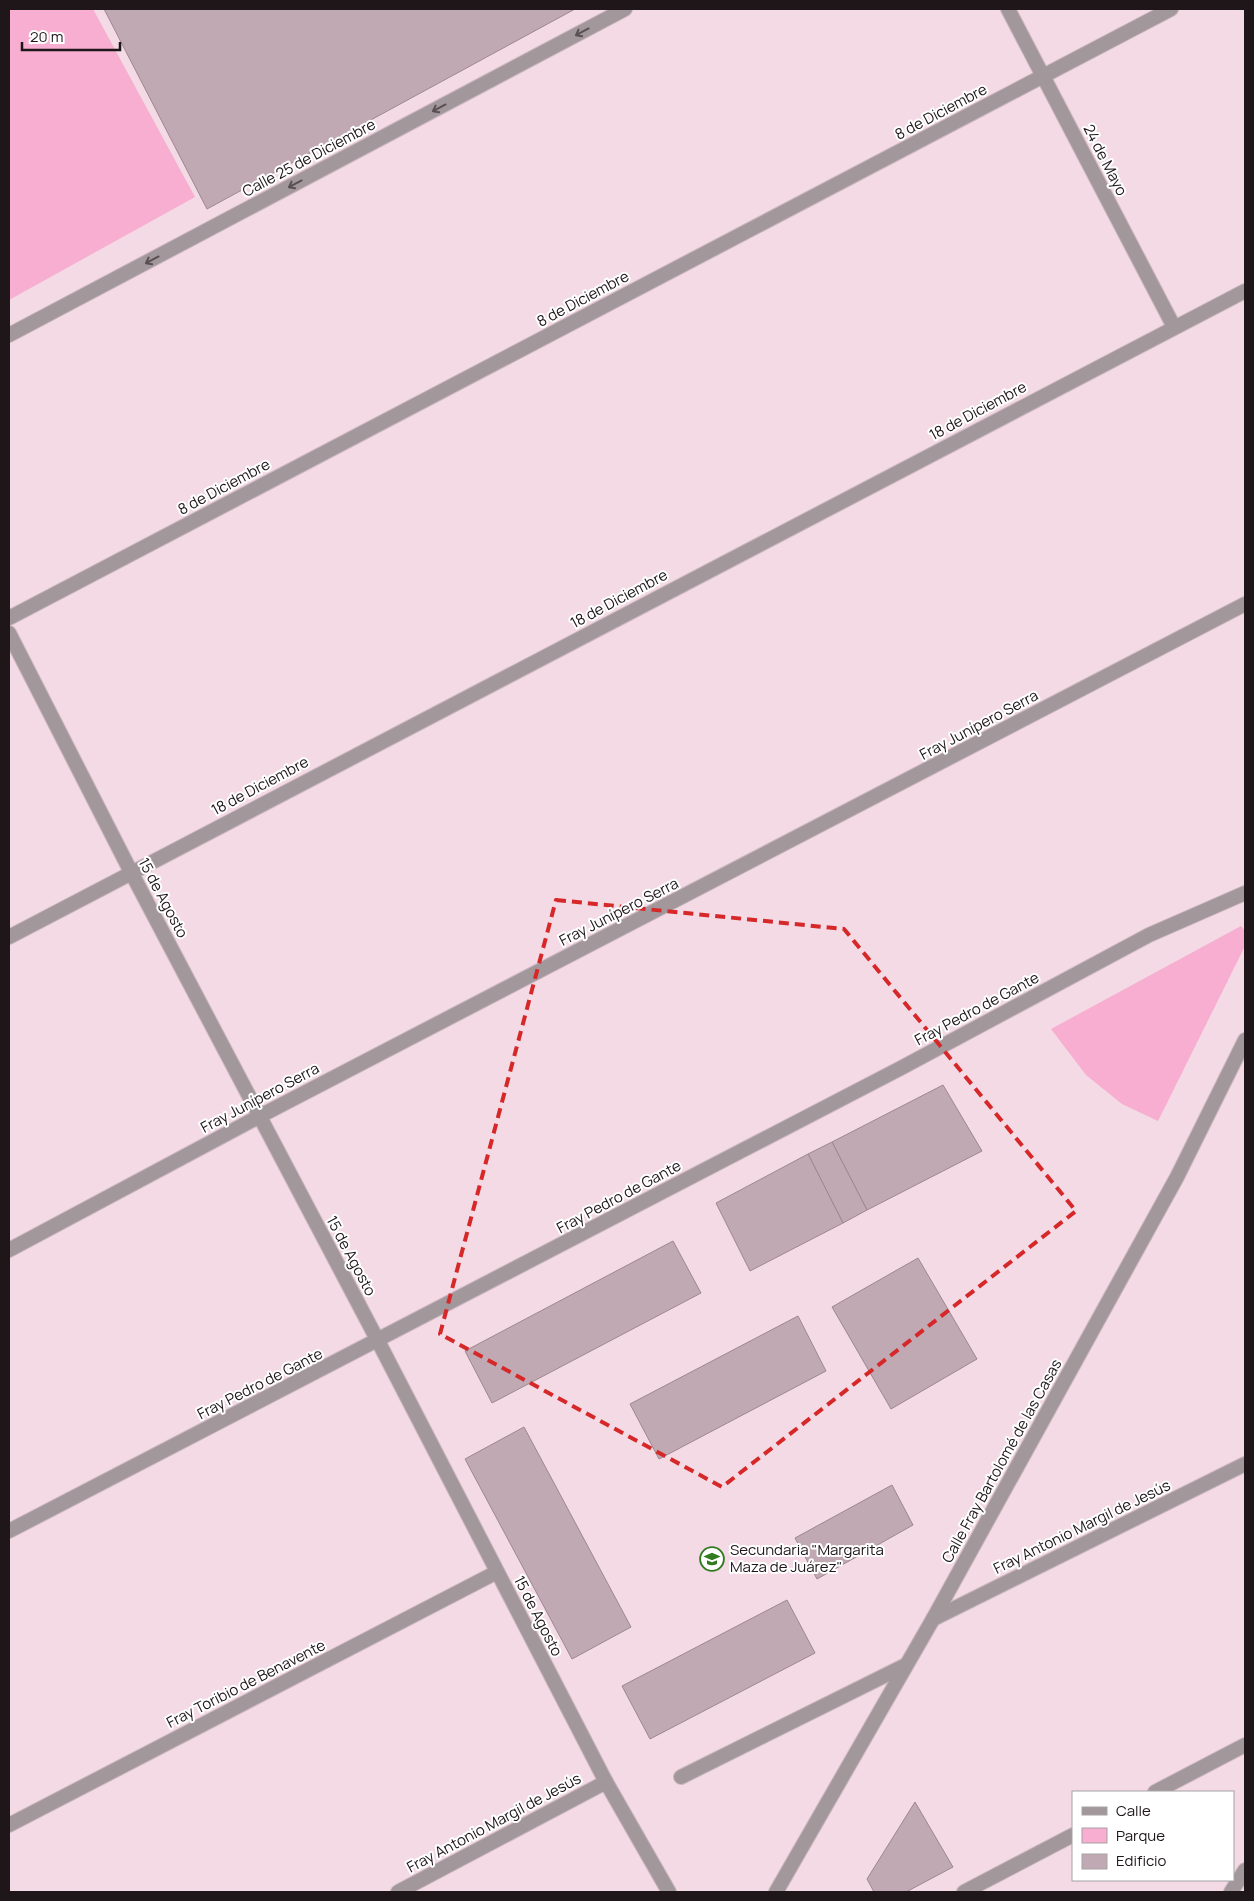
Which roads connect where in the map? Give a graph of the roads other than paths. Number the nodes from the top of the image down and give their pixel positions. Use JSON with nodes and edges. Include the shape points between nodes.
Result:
{"nodes":[{"id":1,"x":626,"y":9,"type":"edge"},
{"id":2,"x":1008,"y":9,"type":"edge"},
{"id":3,"x":1171,"y":9,"type":"edge"},
{"id":4,"x":1044,"y":76,"type":"junction"},
{"id":5,"x":1245,"y":290,"type":"edge"},
{"id":6,"x":1174,"y":327,"type":"junction"},
{"id":7,"x":9,"y":335,"type":"edge"},
{"id":8,"x":1245,"y":604,"type":"edge"},
{"id":9,"x":9,"y":618,"type":"edge"},
{"id":10,"x":9,"y":633,"type":"edge"},
{"id":11,"x":131,"y":872,"type":"junction"},
{"id":12,"x":1245,"y":893,"type":"edge"},
{"id":13,"x":9,"y":937,"type":"edge"},
{"id":14,"x":1245,"y":1040,"type":"edge"},
{"id":15,"x":260,"y":1116,"type":"junction"},
{"id":16,"x":9,"y":1250,"type":"edge"},
{"id":17,"x":378,"y":1341,"type":"junction"},
{"id":18,"x":1245,"y":1464,"type":"edge"},
{"id":19,"x":9,"y":1531,"type":"edge"},
{"id":20,"x":497,"y":1572,"type":"junction"},
{"id":21,"x":933,"y":1619,"type":"junction"},
{"id":22,"x":906,"y":1665,"type":"junction"},
{"id":23,"x":1245,"y":1745,"type":"edge"},
{"id":24,"x":681,"y":1777,"type":"dead end"},
{"id":25,"x":606,"y":1782,"type":"junction"},
{"id":26,"x":1157,"y":1791,"type":"edge"},
{"id":27,"x":9,"y":1825,"type":"edge"},
{"id":28,"x":1072,"y":1836,"type":"edge"},
{"id":29,"x":1245,"y":1870,"type":"edge"},
{"id":30,"x":398,"y":1892,"type":"edge"},
{"id":31,"x":669,"y":1892,"type":"edge"},
{"id":32,"x":776,"y":1892,"type":"edge"},
{"id":33,"x":964,"y":1892,"type":"edge"},
{"id":34,"x":1231,"y":1892,"type":"edge"}],
"edges":[{"from":1,"to":7,"type":"street","name":"Calle 25 de Diciembre","one_way":true},
{"from":2,"to":4,"type":"street","name":"24 de Mayo"},
{"from":3,"to":4,"type":"street","name":"8 de Diciembre"},
{"from":4,"to":6,"type":"street","name":"24 de Mayo"},
{"from":4,"to":9,"type":"street","name":"8 de Diciembre"},
{"from":5,"to":6,"type":"street","name":"18 de Diciembre"},
{"from":6,"to":11,"type":"street","name":"18 de Diciembre"},
{"from":8,"to":15,"type":"street","name":"Fray Junípero Serra"},
{"from":10,"to":11,"type":"street","name":"15 de Agosto"},
{"from":11,"to":13,"type":"street","name":"18 de Diciembre"},
{"from":11,"to":15,"type":"street","name":"15 de Agosto"},
{"from":12,"to":17,"type":"street","name":"Fray Pedro de Gante","via":[[1149,935]]},
{"from":14,"to":21,"type":"street","name":"Calle Fray Bartolomé de las Casas","via":[[1177,1177]]},
{"from":15,"to":16,"type":"street","name":"Fray Junípero Serra"},
{"from":15,"to":17,"type":"street","name":"15 de Agosto"},
{"from":17,"to":19,"type":"street","name":"Fray Pedro de Gante"},
{"from":17,"to":20,"type":"street","name":"15 de Agosto"},
{"from":18,"to":21,"type":"street","name":"Fray Antonio Margil de Jesús"},
{"from":20,"to":25,"type":"street","name":"15 de Agosto"},
{"from":20,"to":27,"type":"street","name":"Fray Toribio de Benavente"},
{"from":21,"to":22,"type":"street","name":"Calle Fray Bartolomé de las Casas"},
{"from":22,"to":24,"type":"street"},
{"from":22,"to":32,"type":"street","name":"Calle Fray Bartolomé de las Casas"},
{"from":23,"to":26,"type":"street"},
{"from":25,"to":30,"type":"street","name":"Fray Antonio Margil de Jesús"},
{"from":25,"to":31,"type":"street","name":"15 de Agosto"},
{"from":28,"to":33,"type":"street"},
{"from":29,"to":34,"type":"street"}]}
